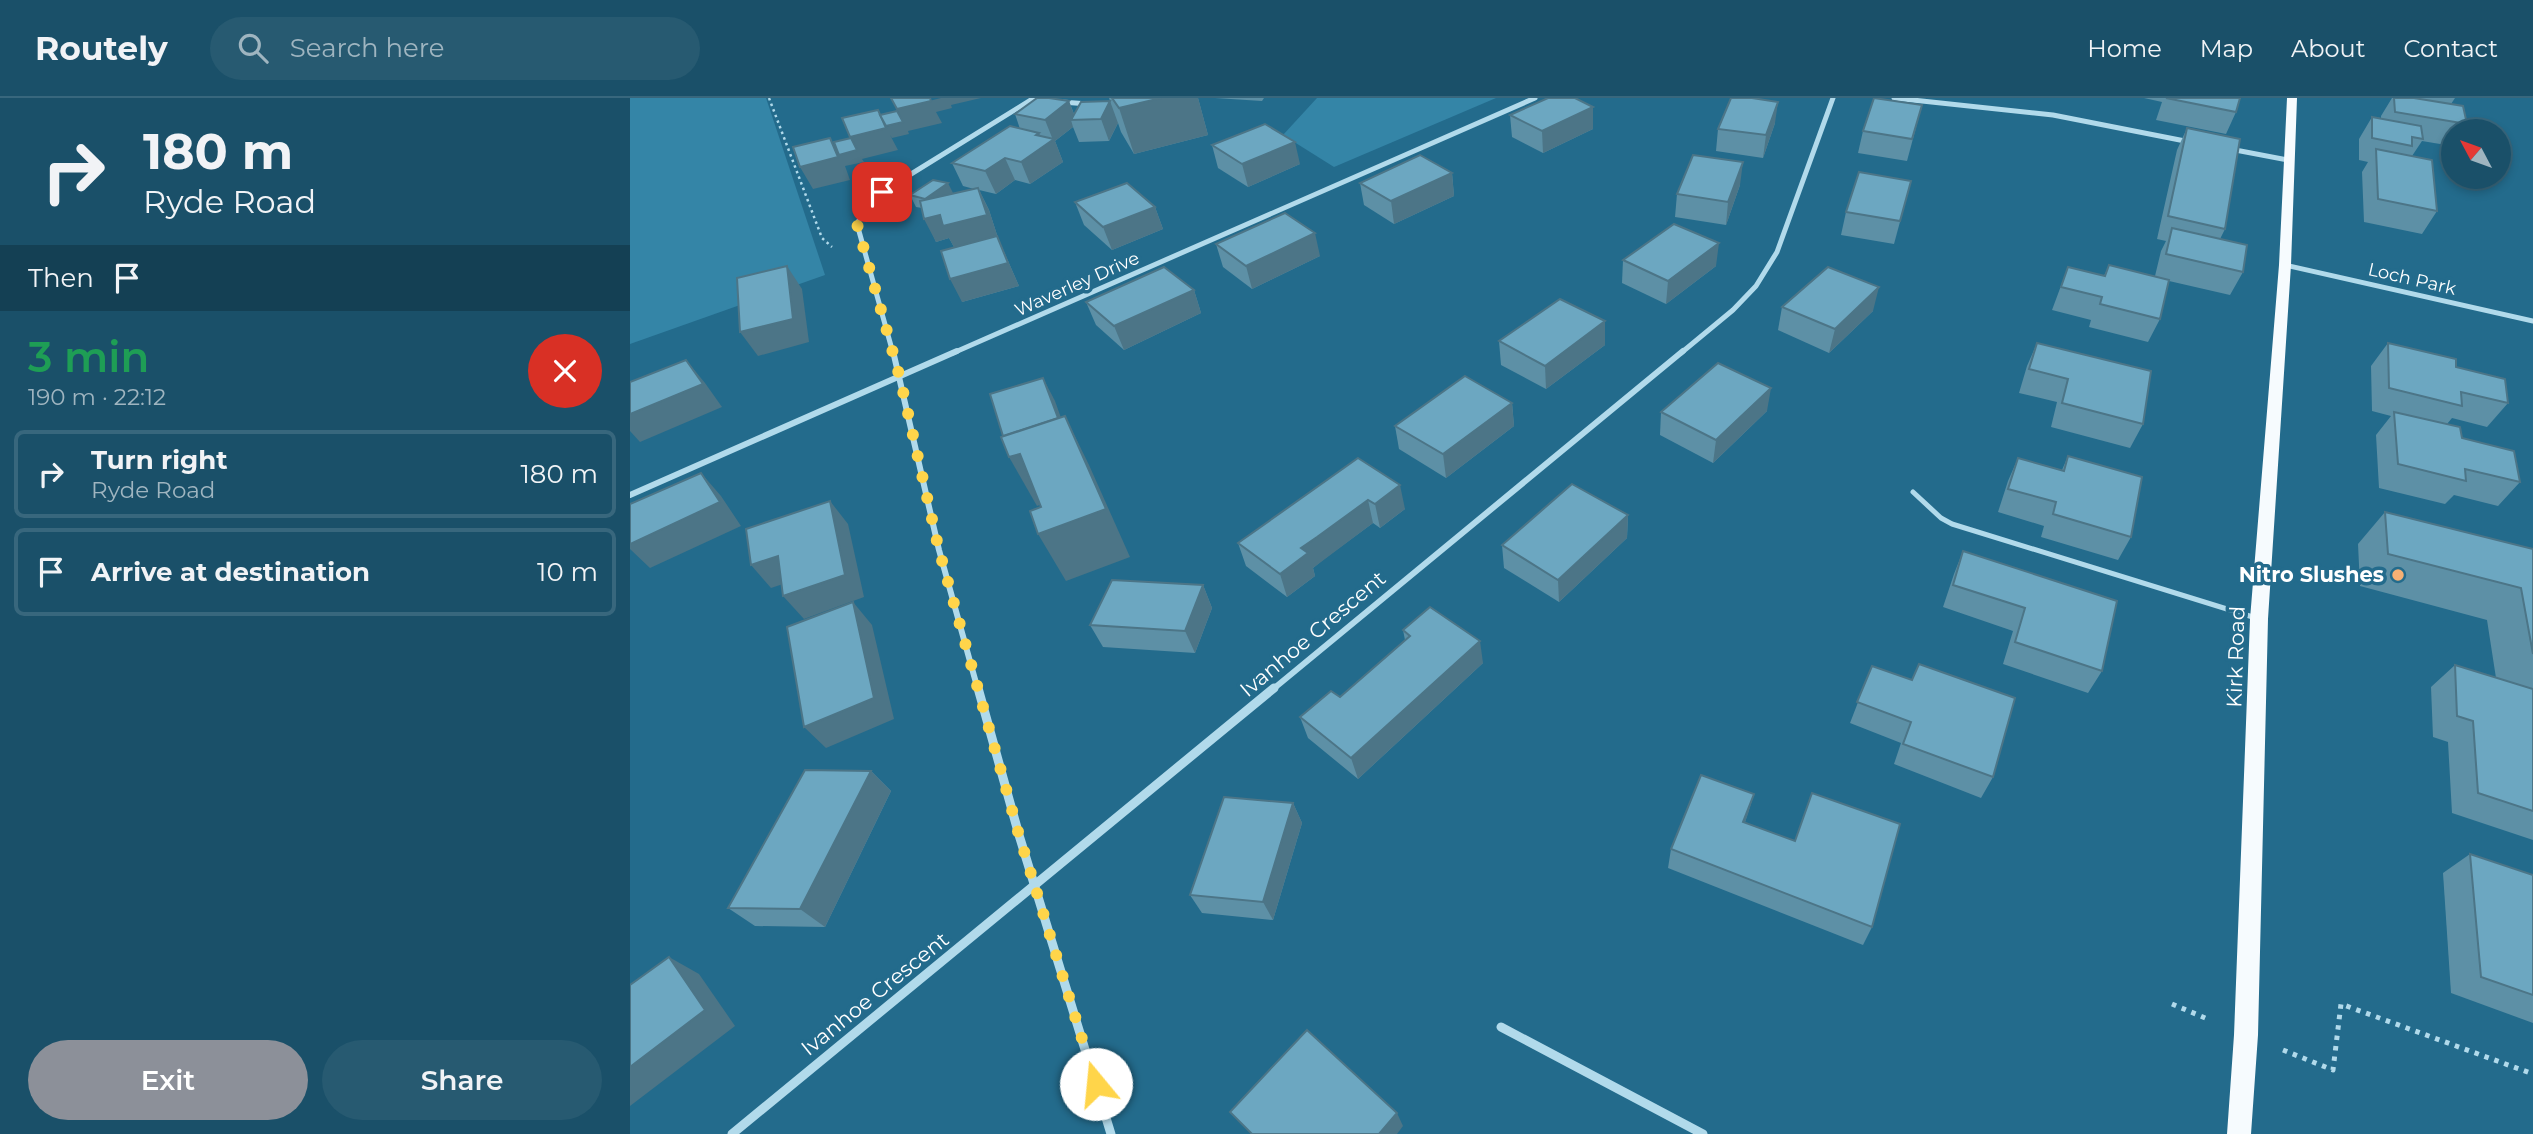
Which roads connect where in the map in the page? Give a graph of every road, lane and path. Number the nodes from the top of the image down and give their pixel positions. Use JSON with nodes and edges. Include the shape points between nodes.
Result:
{"nodes":[{"id":1,"x":769,"y":98,"type":"edge"},
{"id":2,"x":1535,"y":98,"type":"edge"},
{"id":3,"x":1833,"y":98,"type":"edge"},
{"id":4,"x":1894,"y":98,"type":"edge"},
{"id":5,"x":2292,"y":98,"type":"edge"},
{"id":6,"x":1032,"y":99,"type":"edge"},
{"id":7,"x":1041,"y":101,"type":"edge"},
{"id":8,"x":1053,"y":101,"type":"edge"},
{"id":9,"x":1094,"y":104,"type":"edge"},
{"id":10,"x":2192,"y":142,"type":"edge"},
{"id":11,"x":2219,"y":147,"type":"edge"},
{"id":12,"x":2288,"y":160,"type":"junction"},
{"id":13,"x":2285,"y":265,"type":"junction"},
{"id":14,"x":873,"y":281,"type":"junction"},
{"id":15,"x":2533,"y":321,"type":"edge"},
{"id":16,"x":900,"y":378,"type":"junction"},
{"id":17,"x":1913,"y":492,"type":"dead end"},
{"id":18,"x":630,"y":495,"type":"edge"},
{"id":19,"x":2259,"y":619,"type":"junction"},
{"id":20,"x":1035,"y":886,"type":"junction"},
{"id":21,"x":2172,"y":1004,"type":"dead end"},
{"id":22,"x":1502,"y":1027,"type":"dead end"},
{"id":23,"x":2246,"y":1035,"type":"junction"},
{"id":24,"x":2533,"y":1074,"type":"edge"},
{"id":25,"x":732,"y":1134,"type":"edge"},
{"id":26,"x":1111,"y":1134,"type":"edge"},
{"id":27,"x":1703,"y":1134,"type":"edge"},
{"id":28,"x":2239,"y":1134,"type":"edge"}],
"edges":[{"from":1,"to":14,"type":"path","via":[[822,238]]},
{"from":2,"to":16,"type":"street","name":"Waverley Drive"},
{"from":3,"to":20,"type":"street","name":"Ivanhoe Crescent","via":[[1777,252],[1756,286],[1732,310]]},
{"from":4,"to":10,"type":"street","via":[[2053,115]]},
{"from":5,"to":12,"type":"main road","name":"Kirk Road"},
{"from":6,"to":7,"type":"street"},
{"from":6,"to":14,"type":"street","via":[[882,192],[865,209],[857,224]]},
{"from":8,"to":9,"type":"street"},
{"from":11,"to":12,"type":"street"},
{"from":12,"to":13,"type":"main road","name":"Kirk Road"},
{"from":13,"to":15,"type":"street","name":"Loch Park"},
{"from":13,"to":19,"type":"main road","name":"Kirk Road"},
{"from":14,"to":16,"type":"street"},
{"from":16,"to":18,"type":"street","name":"Waverley Drive"},
{"from":16,"to":20,"type":"street","via":[[939,550]]},
{"from":17,"to":19,"type":"lane","via":[[1952,524]]},
{"from":19,"to":23,"type":"main road","name":"Kirk Road"},
{"from":20,"to":25,"type":"street","name":"Ivanhoe Crescent"},
{"from":20,"to":26,"type":"street"},
{"from":21,"to":23,"type":"path"},
{"from":22,"to":27,"type":"street"},
{"from":23,"to":24,"type":"path","via":[[2333,1070],[2341,1004]]},
{"from":23,"to":28,"type":"main road","name":"Kirk Road"}]}
